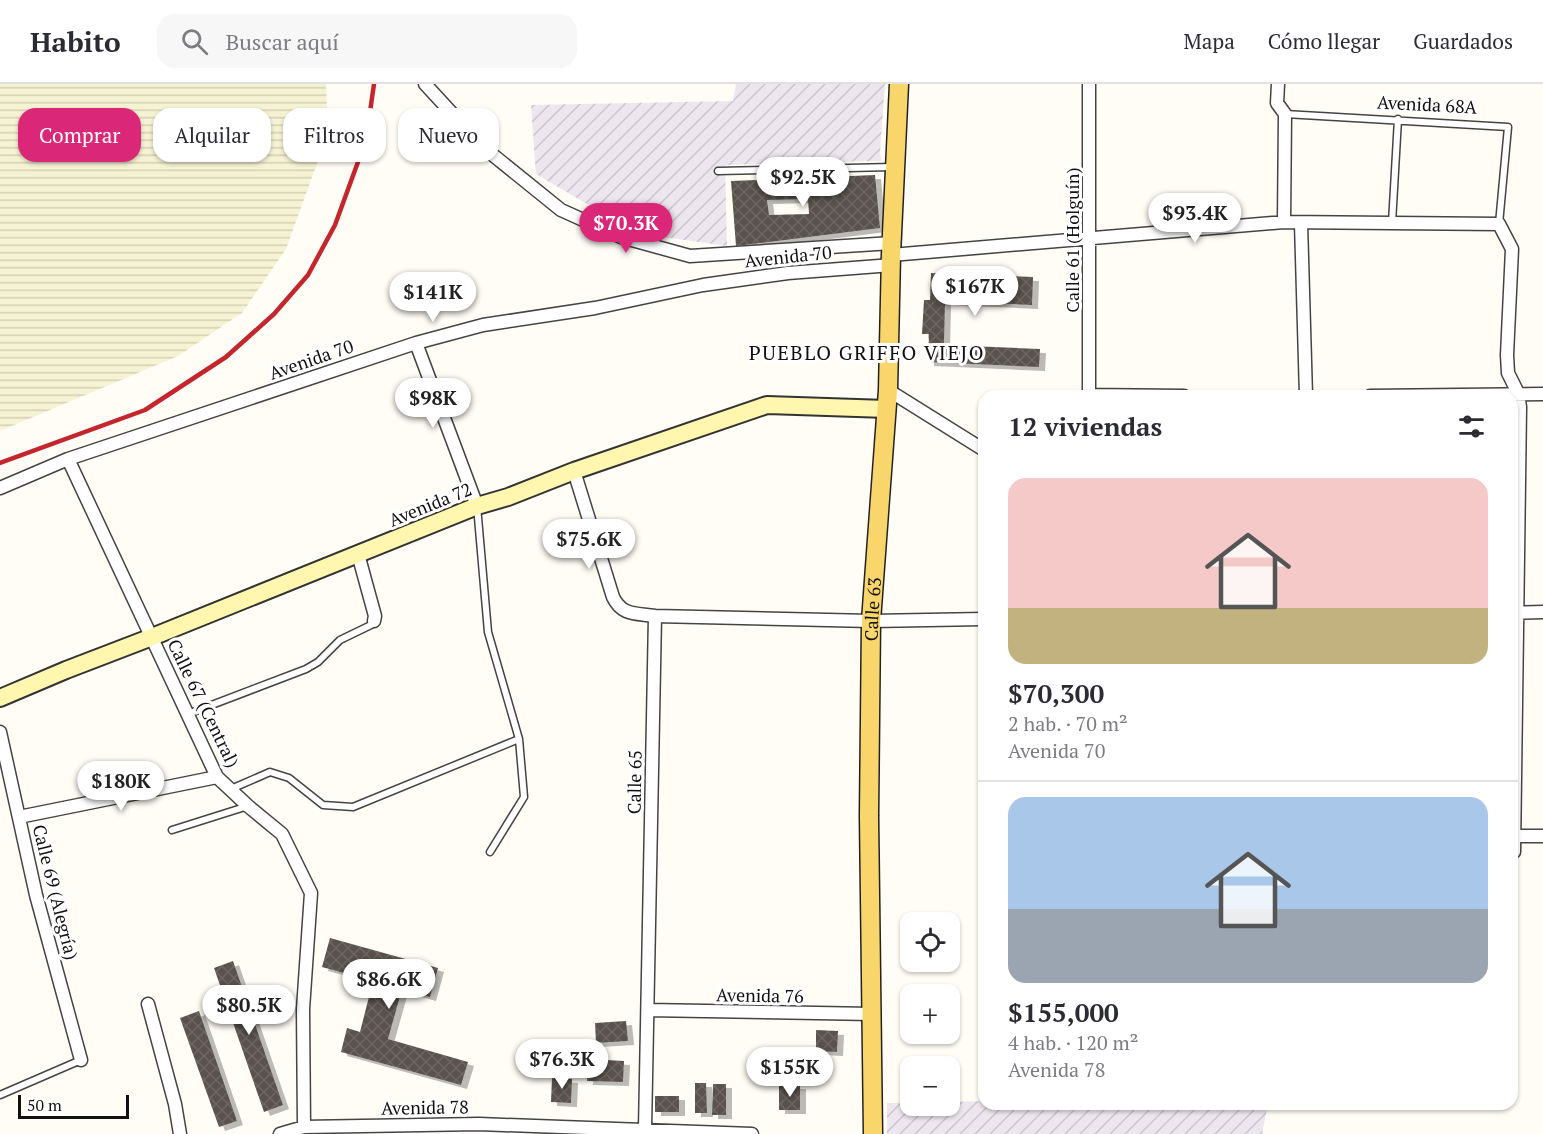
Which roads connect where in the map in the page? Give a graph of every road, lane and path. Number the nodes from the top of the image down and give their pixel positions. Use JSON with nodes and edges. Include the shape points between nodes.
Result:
{"nodes":[{"id":1,"x":425,"y":84,"type":"edge"},
{"id":2,"x":899,"y":84,"type":"edge"},
{"id":3,"x":1089,"y":84,"type":"edge"},
{"id":4,"x":1278,"y":84,"type":"edge"},
{"id":5,"x":1285,"y":114,"type":"junction"},
{"id":6,"x":1398,"y":120,"type":"junction"},
{"id":7,"x":895,"y":167,"type":"junction"},
{"id":8,"x":718,"y":171,"type":"dead end"},
{"id":9,"x":1284,"y":222,"type":"junction"},
{"id":10,"x":1301,"y":224,"type":"junction"},
{"id":11,"x":1392,"y":224,"type":"junction"},
{"id":12,"x":1498,"y":224,"type":"junction"},
{"id":13,"x":1090,"y":238,"type":"junction"},
{"id":14,"x":892,"y":255,"type":"junction"},
{"id":15,"x":416,"y":343,"type":"junction"},
{"id":16,"x":1089,"y":390,"type":"edge"},
{"id":17,"x":1306,"y":390,"type":"edge"},
{"id":18,"x":1516,"y":390,"type":"edge"},
{"id":19,"x":1518,"y":393,"type":"joint"},
{"id":20,"x":1543,"y":394,"type":"edge"},
{"id":21,"x":888,"y":399,"type":"junction"},
{"id":22,"x":978,"y":447,"type":"edge"},
{"id":23,"x":68,"y":459,"type":"junction"},
{"id":24,"x":574,"y":471,"type":"junction"},
{"id":25,"x":1518,"y":476,"type":"edge"},
{"id":26,"x":0,"y":488,"type":"edge"},
{"id":27,"x":477,"y":506,"type":"junction"},
{"id":28,"x":358,"y":554,"type":"junction"},
{"id":29,"x":1543,"y":612,"type":"edge"},
{"id":30,"x":1518,"y":613,"type":"edge"},
{"id":31,"x":655,"y":616,"type":"junction"},
{"id":32,"x":978,"y":619,"type":"edge"},
{"id":33,"x":374,"y":621,"type":"joint"},
{"id":34,"x":872,"y":621,"type":"junction"},
{"id":35,"x":152,"y":638,"type":"junction"},
{"id":36,"x":0,"y":698,"type":"edge"},
{"id":37,"x":188,"y":714,"type":"junction"},
{"id":38,"x":0,"y":732,"type":"edge"},
{"id":39,"x":519,"y":739,"type":"junction"},
{"id":40,"x":217,"y":777,"type":"junction"},
{"id":41,"x":231,"y":789,"type":"junction"},
{"id":42,"x":248,"y":806,"type":"junction"},
{"id":43,"x":19,"y":817,"type":"junction"},
{"id":44,"x":172,"y":830,"type":"dead end"},
{"id":45,"x":1518,"y":836,"type":"edge"},
{"id":46,"x":1543,"y":836,"type":"edge"},
{"id":47,"x":490,"y":852,"type":"dead end"},
{"id":48,"x":147,"y":1004,"type":"dead end"},
{"id":49,"x":648,"y":1010,"type":"junction"},
{"id":50,"x":872,"y":1014,"type":"junction"},
{"id":51,"x":81,"y":1060,"type":"joint"},
{"id":52,"x":0,"y":1095,"type":"edge"},
{"id":53,"x":304,"y":1127,"type":"junction"},
{"id":54,"x":482,"y":1129,"type":"edge"},
{"id":55,"x":645,"y":1129,"type":"junction"},
{"id":56,"x":180,"y":1134,"type":"edge"},
{"id":57,"x":280,"y":1134,"type":"edge"},
{"id":58,"x":752,"y":1134,"type":"edge"},
{"id":59,"x":873,"y":1134,"type":"edge"}],
"edges":[{"from":1,"to":14,"type":"street","via":[[483,147],[561,210],[621,237],[690,256]]},
{"from":2,"to":7,"type":"main road","name":"Calle 63"},
{"from":3,"to":13,"type":"street","name":"Calle 61 (Holguín)"},
{"from":4,"to":5,"type":"street","via":[[1277,103]]},
{"from":5,"to":6,"type":"lane","name":"Avenida 68A"},
{"from":5,"to":9,"type":"street"},
{"from":6,"to":11,"type":"lane"},
{"from":6,"to":12,"type":"lane","name":"Avenida 68A","via":[[1508,127]]},
{"from":7,"to":8,"type":"lane"},
{"from":7,"to":14,"type":"main road","name":"Calle 63"},
{"from":9,"to":10,"type":"street"},
{"from":9,"to":13,"type":"street"},
{"from":10,"to":11,"type":"street"},
{"from":10,"to":17,"type":"street"},
{"from":11,"to":12,"type":"street"},
{"from":12,"to":18,"type":"street","via":[[1512,249],[1507,355],[1508,373]]},
{"from":13,"to":14,"type":"street"},
{"from":13,"to":16,"type":"street","name":"Calle 61 (Holguín)"},
{"from":14,"to":15,"type":"street","name":"Avenida 70","via":[[483,325]]},
{"from":14,"to":21,"type":"main road","name":"Calle 63"},
{"from":15,"to":23,"type":"street","name":"Avenida 70"},
{"from":15,"to":27,"type":"street"},
{"from":19,"to":20,"type":"street"},
{"from":19,"to":25,"type":"street"},
{"from":21,"to":22,"type":"street"},
{"from":21,"to":24,"type":"street","name":"Avenida 72","via":[[767,405]]},
{"from":21,"to":34,"type":"main road","name":"Calle 63"},
{"from":23,"to":26,"type":"street","name":"Avenida 70"},
{"from":23,"to":35,"type":"street","name":"Calle 67 (Central)"},
{"from":24,"to":27,"type":"street","name":"Avenida 72"},
{"from":24,"to":31,"type":"street","via":[[617,604],[629,612]]},
{"from":27,"to":28,"type":"street","name":"Avenida 72"},
{"from":27,"to":39,"type":"lane","via":[[488,633]]},
{"from":28,"to":33,"type":"street"},
{"from":28,"to":35,"type":"street","name":"Avenida 72"},
{"from":29,"to":30,"type":"street"},
{"from":31,"to":34,"type":"street"},
{"from":31,"to":49,"type":"street","name":"Calle 65"},
{"from":32,"to":34,"type":"street"},
{"from":33,"to":37,"type":"lane","via":[[340,640],[306,669]]},
{"from":34,"to":50,"type":"main road","name":"Calle 63"},
{"from":35,"to":36,"type":"street","name":"Avenida 72"},
{"from":35,"to":37,"type":"street","name":"Calle 67 (Central)"},
{"from":37,"to":40,"type":"street","name":"Calle 67 (Central)"},
{"from":38,"to":43,"type":"street","name":"Calle 69 (Alegría)"},
{"from":39,"to":41,"type":"lane","via":[[353,807],[323,806],[289,778],[270,772]]},
{"from":39,"to":47,"type":"lane","via":[[524,797]]},
{"from":40,"to":41,"type":"street","name":"Calle 67 (Central)"},
{"from":40,"to":43,"type":"street"},
{"from":41,"to":42,"type":"street","name":"Calle 67 (Central)"},
{"from":42,"to":44,"type":"lane"},
{"from":42,"to":53,"type":"street","name":"Calle 67 (Central)","via":[[282,834],[311,892],[303,1009]]},
{"from":43,"to":51,"type":"street","name":"Calle 69 (Alegría)"},
{"from":45,"to":46,"type":"street"},
{"from":48,"to":56,"type":"street"},
{"from":49,"to":50,"type":"street","name":"Avenida 76"},
{"from":49,"to":55,"type":"street","name":"Calle 65"},
{"from":50,"to":59,"type":"main road","name":"Calle 63"},
{"from":51,"to":52,"type":"lane"},
{"from":53,"to":54,"type":"street","name":"Avenida 78"},
{"from":53,"to":57,"type":"street","name":"Avenida 78"},
{"from":54,"to":55,"type":"street","name":"Avenida 78"},
{"from":55,"to":58,"type":"street","name":"Avenida 78"}]}
